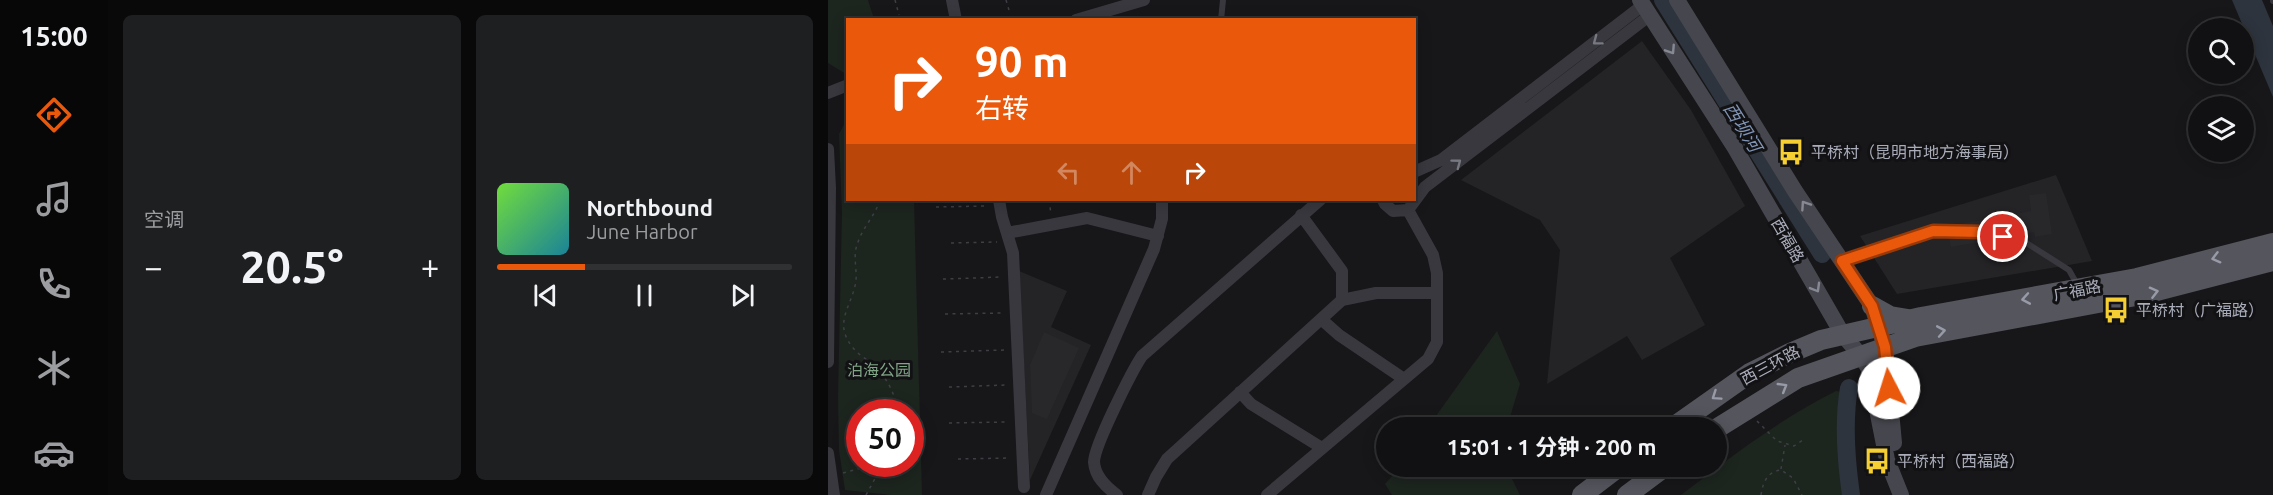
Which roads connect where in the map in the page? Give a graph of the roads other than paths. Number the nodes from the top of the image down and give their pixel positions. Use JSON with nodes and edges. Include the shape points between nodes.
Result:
{"nodes":[{"id":1,"x":952,"y":0,"type":"edge"},
{"id":2,"x":1144,"y":0,"type":"edge"},
{"id":3,"x":1223,"y":0,"type":"edge"},
{"id":4,"x":1677,"y":0,"type":"edge"},
{"id":5,"x":1644,"y":7,"type":"edge"},
{"id":6,"x":1118,"y":9,"type":"edge"},
{"id":7,"x":956,"y":18,"type":"edge"},
{"id":8,"x":1084,"y":18,"type":"edge"},
{"id":9,"x":1221,"y":18,"type":"edge"},
{"id":10,"x":846,"y":86,"type":"edge"},
{"id":11,"x":828,"y":93,"type":"edge"},
{"id":12,"x":828,"y":149,"type":"edge"},
{"id":13,"x":1416,"y":171,"type":"edge"},
{"id":14,"x":1416,"y":200,"type":"edge"},
{"id":15,"x":1162,"y":201,"type":"edge"},
{"id":16,"x":1319,"y":201,"type":"edge"},
{"id":17,"x":1384,"y":201,"type":"edge"},
{"id":18,"x":1414,"y":201,"type":"edge"},
{"id":19,"x":1415,"y":201,"type":"edge"},
{"id":20,"x":999,"y":203,"type":"edge"},
{"id":21,"x":1412,"y":206,"type":"junction"},
{"id":22,"x":1301,"y":215,"type":"junction"},
{"id":23,"x":1158,"y":236,"type":"junction"},
{"id":24,"x":1008,"y":237,"type":"junction"},
{"id":25,"x":2273,"y":243,"type":"edge"},
{"id":26,"x":1842,"y":261,"type":"junction"},
{"id":27,"x":2273,"y":261,"type":"edge"},
{"id":28,"x":2079,"y":290,"type":"junction"},
{"id":29,"x":1437,"y":293,"type":"junction"},
{"id":30,"x":1342,"y":300,"type":"junction"},
{"id":31,"x":1872,"y":306,"type":"junction"},
{"id":32,"x":1321,"y":319,"type":"junction"},
{"id":33,"x":1911,"y":320,"type":"junction"},
{"id":34,"x":1879,"y":327,"type":"junction"},
{"id":35,"x":1843,"y":335,"type":"junction"},
{"id":36,"x":1885,"y":347,"type":"junction"},
{"id":37,"x":1861,"y":356,"type":"junction"},
{"id":38,"x":828,"y":362,"type":"edge"},
{"id":39,"x":1404,"y":379,"type":"junction"},
{"id":40,"x":1240,"y":392,"type":"junction"},
{"id":41,"x":1688,"y":417,"type":"edge"},
{"id":42,"x":1727,"y":422,"type":"edge"},
{"id":43,"x":1322,"y":448,"type":"junction"},
{"id":44,"x":828,"y":453,"type":"edge"},
{"id":45,"x":1606,"y":477,"type":"edge"},
{"id":46,"x":1651,"y":477,"type":"edge"},
{"id":47,"x":1024,"y":487,"type":"dead end"},
{"id":48,"x":834,"y":495,"type":"edge"},
{"id":49,"x":1046,"y":495,"type":"edge"},
{"id":50,"x":1117,"y":495,"type":"edge"},
{"id":51,"x":1148,"y":495,"type":"edge"},
{"id":52,"x":1267,"y":495,"type":"edge"},
{"id":53,"x":1582,"y":495,"type":"edge"},
{"id":54,"x":1627,"y":495,"type":"edge"},
{"id":55,"x":1900,"y":495,"type":"edge"},
{"id":56,"x":1911,"y":495,"type":"edge"}],
"edges":[{"from":1,"to":7,"type":"street"},
{"from":2,"to":6,"type":"street"},
{"from":3,"to":9,"type":"lane"},
{"from":26,"to":4,"type":"main road","name":"西福路","one_way":true},
{"from":5,"to":13,"type":"street","one_way":true,"via":[[1441,160]]},
{"from":14,"to":5,"type":"street","one_way":true,"via":[[1425,187]]},
{"from":5,"to":35,"type":"main road","name":"西福路","one_way":true,"via":[[1735,148]]},
{"from":6,"to":8,"type":"street"},
{"from":10,"to":11,"type":"street"},
{"from":12,"to":38,"type":"street"},
{"from":15,"to":23,"type":"street"},
{"from":16,"to":22,"type":"street"},
{"from":17,"to":21,"type":"street","via":[[1393,211]]},
{"from":18,"to":21,"type":"street"},
{"from":21,"to":19,"type":"street","one_way":true},
{"from":20,"to":24,"type":"street"},
{"from":21,"to":29,"type":"street","via":[[1433,255]]},
{"from":22,"to":30,"type":"street","via":[[1342,272]]},
{"from":22,"to":50,"type":"street","via":[[1142,356],[1094,461],[1098,476]]},
{"from":23,"to":24,"type":"street","via":[[1087,218]]},
{"from":23,"to":49,"type":"street"},
{"from":24,"to":47,"type":"street","via":[[1013,253]]},
{"from":25,"to":28,"type":"main road","name":"广福路","one_way":true},
{"from":26,"to":28,"type":"lane","via":[[1933,231],[1982,232],[2025,242],[2069,270]]},
{"from":26,"to":31,"type":"main road","name":"西福路"},
{"from":36,"to":27,"type":"main road","name":"广福路","one_way":true,"via":[[1924,334],[2140,295]]},
{"from":28,"to":33,"type":"main road","name":"广福路","one_way":true},
{"from":29,"to":30,"type":"street","via":[[1376,293]]},
{"from":29,"to":39,"type":"street","via":[[1437,342],[1428,358]]},
{"from":30,"to":32,"type":"street"},
{"from":31,"to":33,"type":"main road","via":[[1890,316]]},
{"from":31,"to":34,"type":"main road","name":"西福路"},
{"from":32,"to":39,"type":"street"},
{"from":32,"to":40,"type":"street"},
{"from":33,"to":34,"type":"main road","name":"广福路"},
{"from":34,"to":35,"type":"main road","name":"西三环路"},
{"from":34,"to":36,"type":"main road","name":"西福路"},
{"from":35,"to":37,"type":"main road","name":"西福路"},
{"from":35,"to":41,"type":"main road","name":"西三环路","one_way":true,"via":[[1800,348],[1750,373]]},
{"from":36,"to":37,"type":"main road","name":"广福路"},
{"from":36,"to":56,"type":"main road","name":"西福路","via":[[1891,432]]},
{"from":42,"to":37,"type":"main road","name":"西三环路","one_way":true,"via":[[1798,378]]},
{"from":37,"to":55,"type":"main road","name":"西福路","via":[[1869,369],[1887,460]]},
{"from":39,"to":43,"type":"street"},
{"from":40,"to":43,"type":"street","via":[[1251,404]]},
{"from":40,"to":51,"type":"street","via":[[1167,459]]},
{"from":43,"to":52,"type":"street"},
{"from":44,"to":48,"type":"street"},
{"from":45,"to":53,"type":"main road"},
{"from":46,"to":54,"type":"main road"}]}
